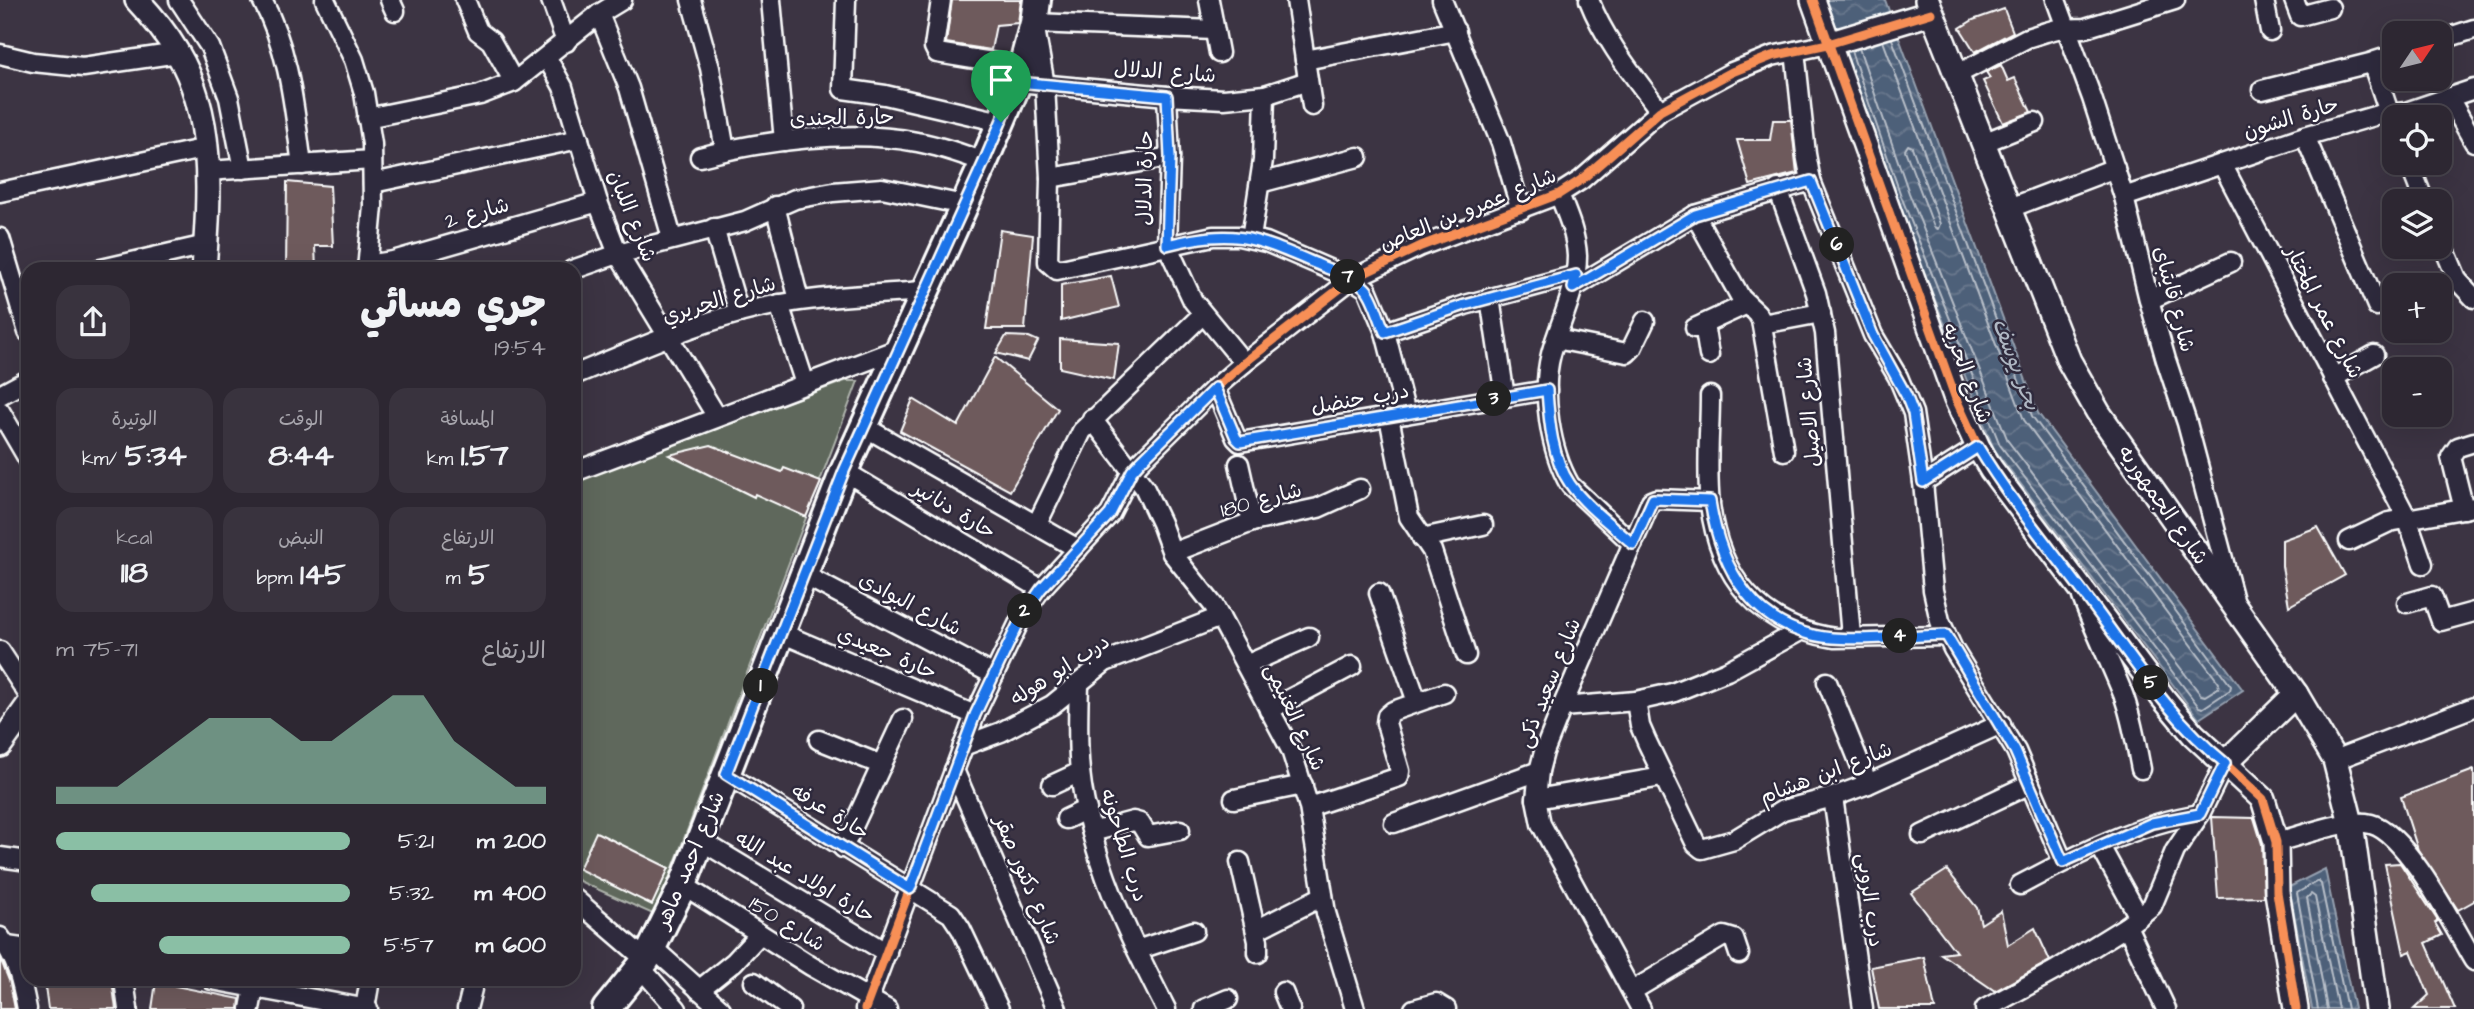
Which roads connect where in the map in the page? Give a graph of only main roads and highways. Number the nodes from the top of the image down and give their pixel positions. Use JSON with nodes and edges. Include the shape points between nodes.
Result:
{"nodes":[{"id":1,"x":1036,"y":12,"type":"edge"},
{"id":2,"x":606,"y":1009,"type":"edge"}],
"edges":[{"from":1,"to":2,"type":"main road","name":"شارع احمد ماهر","via":[[1020,74],[1001,122],[844,471],[682,885],[646,958]]}]}
